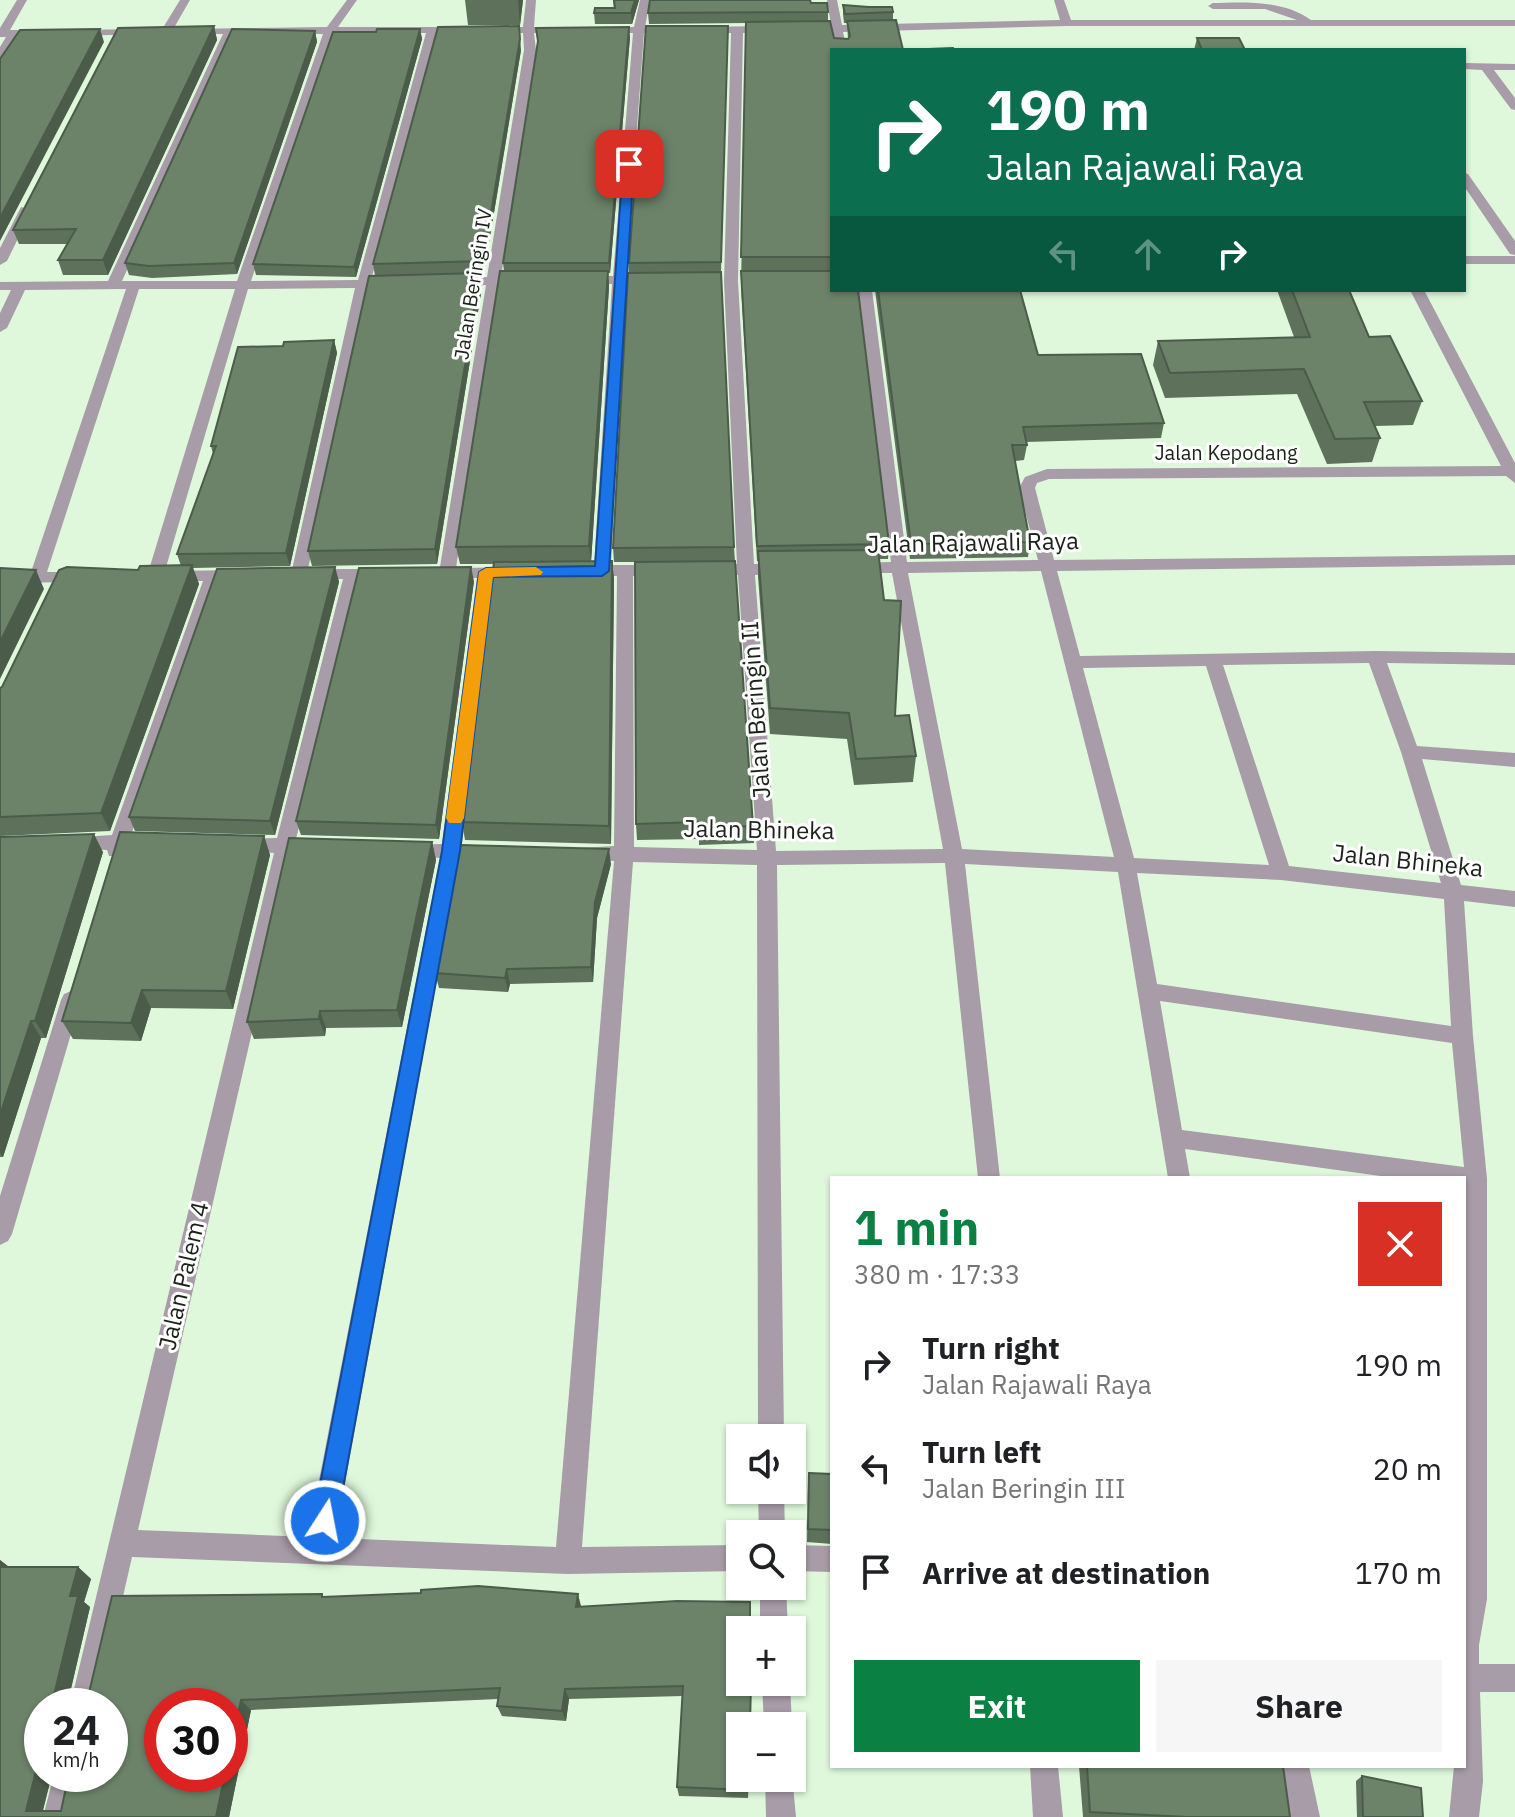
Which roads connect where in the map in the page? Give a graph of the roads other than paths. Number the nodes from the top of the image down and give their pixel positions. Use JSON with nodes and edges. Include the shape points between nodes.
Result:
{"nodes":[{"id":1,"x":22,"y":0,"type":"edge"},
{"id":2,"x":185,"y":0,"type":"edge"},
{"id":3,"x":352,"y":0,"type":"edge"},
{"id":4,"x":531,"y":0,"type":"edge"},
{"id":5,"x":645,"y":0,"type":"edge"},
{"id":6,"x":832,"y":0,"type":"edge"},
{"id":7,"x":1059,"y":0,"type":"edge"},
{"id":8,"x":1213,"y":6,"type":"dead end"},
{"id":9,"x":1067,"y":23,"type":"junction"},
{"id":10,"x":1515,"y":23,"type":"edge"},
{"id":11,"x":1310,"y":25,"type":"junction"},
{"id":12,"x":780,"y":29,"type":"edge"},
{"id":13,"x":794,"y":29,"type":"edge"},
{"id":14,"x":837,"y":29,"type":"junction"},
{"id":15,"x":433,"y":30,"type":"junction"},
{"id":16,"x":528,"y":30,"type":"junction"},
{"id":17,"x":576,"y":30,"type":"edge"},
{"id":18,"x":591,"y":30,"type":"edge"},
{"id":19,"x":639,"y":30,"type":"junction"},
{"id":20,"x":681,"y":30,"type":"edge"},
{"id":21,"x":695,"y":30,"type":"edge"},
{"id":22,"x":737,"y":30,"type":"junction"},
{"id":23,"x":167,"y":31,"type":"junction"},
{"id":24,"x":230,"y":31,"type":"junction"},
{"id":25,"x":330,"y":31,"type":"junction"},
{"id":26,"x":118,"y":32,"type":"junction"},
{"id":27,"x":6,"y":34,"type":"edge"},
{"id":28,"x":111,"y":45,"type":"edge"},
{"id":29,"x":841,"y":48,"type":"edge"},
{"id":30,"x":0,"y":56,"type":"edge"},
{"id":31,"x":1466,"y":66,"type":"edge"},
{"id":32,"x":1486,"y":67,"type":"junction"},
{"id":33,"x":1515,"y":67,"type":"edge"},
{"id":34,"x":1515,"y":106,"type":"edge"},
{"id":35,"x":1466,"y":180,"type":"edge"},
{"id":36,"x":35,"y":194,"type":"edge"},
{"id":37,"x":1515,"y":251,"type":"edge"},
{"id":38,"x":1466,"y":260,"type":"edge"},
{"id":39,"x":1515,"y":260,"type":"edge"},
{"id":40,"x":0,"y":261,"type":"edge"},
{"id":41,"x":495,"y":280,"type":"junction"},
{"id":42,"x":541,"y":280,"type":"edge"},
{"id":43,"x":573,"y":280,"type":"edge"},
{"id":44,"x":619,"y":280,"type":"junction"},
{"id":45,"x":667,"y":280,"type":"edge"},
{"id":46,"x":436,"y":283,"type":"edge"},
{"id":47,"x":114,"y":284,"type":"junction"},
{"id":48,"x":407,"y":284,"type":"edge"},
{"id":49,"x":134,"y":285,"type":"junction"},
{"id":50,"x":363,"y":285,"type":"junction"},
{"id":51,"x":0,"y":286,"type":"edge"},
{"id":52,"x":20,"y":286,"type":"junction"},
{"id":53,"x":242,"y":287,"type":"junction"},
{"id":54,"x":865,"y":292,"type":"edge"},
{"id":55,"x":1418,"y":292,"type":"edge"},
{"id":56,"x":0,"y":328,"type":"edge"},
{"id":57,"x":1513,"y":474,"type":"edge"},
{"id":58,"x":1515,"y":560,"type":"edge"},
{"id":59,"x":1045,"y":566,"type":"junction"},
{"id":60,"x":838,"y":568,"type":"edge"},
{"id":61,"x":900,"y":568,"type":"junction"},
{"id":62,"x":746,"y":569,"type":"junction"},
{"id":63,"x":808,"y":569,"type":"edge"},
{"id":64,"x":671,"y":570,"type":"edge"},
{"id":65,"x":701,"y":570,"type":"edge"},
{"id":66,"x":573,"y":571,"type":"edge"},
{"id":67,"x":602,"y":571,"type":"junction"},
{"id":68,"x":625,"y":571,"type":"junction"},
{"id":69,"x":486,"y":572,"type":"junction"},
{"id":70,"x":530,"y":572,"type":"edge"},
{"id":71,"x":353,"y":574,"type":"junction"},
{"id":72,"x":400,"y":574,"type":"edge"},
{"id":73,"x":256,"y":575,"type":"edge"},
{"id":74,"x":213,"y":576,"type":"junction"},
{"id":75,"x":108,"y":577,"type":"edge"},
{"id":76,"x":0,"y":578,"type":"edge"},
{"id":77,"x":37,"y":578,"type":"junction"},
{"id":78,"x":1376,"y":657,"type":"junction"},
{"id":79,"x":1515,"y":659,"type":"edge"},
{"id":80,"x":1213,"y":661,"type":"junction"},
{"id":81,"x":1072,"y":662,"type":"junction"},
{"id":82,"x":1410,"y":752,"type":"junction"},
{"id":83,"x":1515,"y":760,"type":"edge"},
{"id":84,"x":119,"y":841,"type":"junction"},
{"id":85,"x":164,"y":842,"type":"edge"},
{"id":86,"x":59,"y":843,"type":"edge"},
{"id":87,"x":224,"y":844,"type":"edge"},
{"id":88,"x":285,"y":846,"type":"junction"},
{"id":89,"x":330,"y":847,"type":"edge"},
{"id":90,"x":391,"y":849,"type":"edge"},
{"id":91,"x":451,"y":851,"type":"junction"},
{"id":92,"x":498,"y":852,"type":"edge"},
{"id":93,"x":561,"y":853,"type":"edge"},
{"id":94,"x":624,"y":854,"type":"junction"},
{"id":95,"x":954,"y":856,"type":"junction"},
{"id":96,"x":767,"y":858,"type":"junction"},
{"id":97,"x":1126,"y":864,"type":"junction"},
{"id":98,"x":109,"y":871,"type":"edge"},
{"id":99,"x":1281,"y":873,"type":"junction"},
{"id":100,"x":1454,"y":894,"type":"junction"},
{"id":101,"x":1515,"y":899,"type":"edge"},
{"id":102,"x":78,"y":977,"type":"edge"},
{"id":103,"x":1150,"y":991,"type":"junction"},
{"id":104,"x":1462,"y":1036,"type":"junction"},
{"id":105,"x":1172,"y":1138,"type":"junction"},
{"id":106,"x":989,"y":1176,"type":"edge"},
{"id":107,"x":1179,"y":1176,"type":"edge"},
{"id":108,"x":1454,"y":1176,"type":"edge"},
{"id":109,"x":1466,"y":1178,"type":"edge"},
{"id":110,"x":1476,"y":1179,"type":"junction"},
{"id":111,"x":0,"y":1234,"type":"edge"},
{"id":112,"x":1470,"y":1340,"type":"edge"},
{"id":113,"x":771,"y":1424,"type":"edge"},
{"id":114,"x":122,"y":1543,"type":"junction"},
{"id":115,"x":319,"y":1551,"type":"junction"},
{"id":116,"x":726,"y":1558,"type":"edge"},
{"id":117,"x":806,"y":1558,"type":"edge"},
{"id":118,"x":830,"y":1559,"type":"edge"},
{"id":119,"x":568,"y":1561,"type":"junction"},
{"id":120,"x":1466,"y":1640,"type":"edge"},
{"id":121,"x":1466,"y":1678,"type":"edge"},
{"id":122,"x":1515,"y":1678,"type":"edge"},
{"id":123,"x":88,"y":1688,"type":"edge"},
{"id":124,"x":1466,"y":1704,"type":"edge"},
{"id":125,"x":1044,"y":1768,"type":"edge"},
{"id":126,"x":1295,"y":1768,"type":"edge"},
{"id":127,"x":64,"y":1792,"type":"edge"},
{"id":128,"x":780,"y":1792,"type":"edge"},
{"id":129,"x":58,"y":1817,"type":"edge"},
{"id":130,"x":781,"y":1817,"type":"edge"},
{"id":131,"x":1048,"y":1817,"type":"edge"},
{"id":132,"x":1305,"y":1817,"type":"edge"},
{"id":133,"x":1464,"y":1817,"type":"edge"}],
"edges":[{"from":1,"to":27,"type":"street"},
{"from":2,"to":23,"type":"street"},
{"from":3,"to":25,"type":"street"},
{"from":4,"to":16,"type":"street","name":"Jalan Beringin IV"},
{"from":5,"to":19,"type":"street"},
{"from":6,"to":14,"type":"street"},
{"from":7,"to":9,"type":"street"},
{"from":8,"to":11,"type":"street","via":[[1279,6],[1300,13]]},
{"from":9,"to":11,"type":"street"},
{"from":9,"to":14,"type":"street"},
{"from":10,"to":11,"type":"street"},
{"from":12,"to":22,"type":"street"},
{"from":13,"to":14,"type":"street"},
{"from":14,"to":29,"type":"street"},
{"from":15,"to":16,"type":"street"},
{"from":15,"to":25,"type":"street"},
{"from":15,"to":50,"type":"street"},
{"from":16,"to":17,"type":"street"},
{"from":16,"to":41,"type":"street","name":"Jalan Beringin IV","via":[[530,50]]},
{"from":18,"to":19,"type":"street"},
{"from":19,"to":20,"type":"street"},
{"from":19,"to":44,"type":"street"},
{"from":21,"to":22,"type":"street"},
{"from":22,"to":62,"type":"street","name":"Jalan Beringin II","via":[[731,280]]},
{"from":23,"to":24,"type":"street"},
{"from":23,"to":26,"type":"street"},
{"from":24,"to":25,"type":"street"},
{"from":24,"to":47,"type":"street"},
{"from":25,"to":53,"type":"street"},
{"from":26,"to":27,"type":"street"},
{"from":26,"to":28,"type":"street"},
{"from":27,"to":30,"type":"street"},
{"from":31,"to":32,"type":"street"},
{"from":32,"to":33,"type":"street"},
{"from":32,"to":34,"type":"street"},
{"from":35,"to":37,"type":"street"},
{"from":36,"to":40,"type":"street"},
{"from":38,"to":39,"type":"street"},
{"from":41,"to":42,"type":"street"},
{"from":41,"to":46,"type":"street"},
{"from":41,"to":69,"type":"street","name":"Jalan Beringin IV","via":[[440,573]]},
{"from":43,"to":44,"type":"street"},
{"from":44,"to":45,"type":"street"},
{"from":44,"to":67,"type":"street"},
{"from":47,"to":49,"type":"street"},
{"from":47,"to":52,"type":"street"},
{"from":48,"to":50,"type":"street"},
{"from":49,"to":53,"type":"street"},
{"from":49,"to":77,"type":"street"},
{"from":50,"to":53,"type":"street"},
{"from":50,"to":71,"type":"street","via":[[292,574]]},
{"from":51,"to":52,"type":"street"},
{"from":52,"to":56,"type":"street"},
{"from":53,"to":74,"type":"street","via":[[147,576]]},
{"from":54,"to":61,"type":"street"},
{"from":55,"to":57,"type":"street"},
{"from":57,"to":59,"type":"street","name":"Jalan Kepodang","via":[[1047,474],[1031,480],[1027,488]]},
{"from":58,"to":59,"type":"street","name":"Jalan Rajawali Raya"},
{"from":59,"to":61,"type":"street","name":"Jalan Rajawali Raya"},
{"from":59,"to":81,"type":"street"},
{"from":60,"to":61,"type":"street","name":"Jalan Rajawali Raya"},
{"from":61,"to":95,"type":"street"},
{"from":62,"to":63,"type":"street"},
{"from":62,"to":65,"type":"street"},
{"from":62,"to":96,"type":"street","name":"Jalan Beringin II"},
{"from":64,"to":68,"type":"street"},
{"from":66,"to":67,"type":"street"},
{"from":67,"to":68,"type":"street"},
{"from":68,"to":94,"type":"street"},
{"from":69,"to":70,"type":"street"},
{"from":69,"to":91,"type":"street"},
{"from":71,"to":72,"type":"street"},
{"from":71,"to":88,"type":"street","name":"Jalan Palem 4"},
{"from":73,"to":74,"type":"street"},
{"from":74,"to":84,"type":"street"},
{"from":75,"to":77,"type":"street","via":[[57,585]]},
{"from":76,"to":77,"type":"street"},
{"from":78,"to":79,"type":"street"},
{"from":78,"to":80,"type":"street"},
{"from":78,"to":82,"type":"street"},
{"from":80,"to":81,"type":"street"},
{"from":80,"to":99,"type":"street"},
{"from":81,"to":97,"type":"street"},
{"from":82,"to":83,"type":"street"},
{"from":82,"to":100,"type":"street"},
{"from":84,"to":85,"type":"street"},
{"from":84,"to":86,"type":"street"},
{"from":84,"to":98,"type":"street"},
{"from":87,"to":88,"type":"street"},
{"from":88,"to":89,"type":"street"},
{"from":88,"to":114,"type":"street","name":"Jalan Palem 4"},
{"from":90,"to":91,"type":"street"},
{"from":91,"to":92,"type":"street"},
{"from":91,"to":115,"type":"street"},
{"from":93,"to":94,"type":"street","name":"Jalan Bhineka"},
{"from":94,"to":96,"type":"street","name":"Jalan Bhineka"},
{"from":94,"to":119,"type":"street"},
{"from":95,"to":96,"type":"street","name":"Jalan Bhineka"},
{"from":95,"to":97,"type":"street","name":"Jalan Bhineka"},
{"from":95,"to":106,"type":"street"},
{"from":96,"to":113,"type":"street","name":"Jalan Beringin II"},
{"from":97,"to":99,"type":"street","name":"Jalan Bhineka"},
{"from":97,"to":103,"type":"street"},
{"from":99,"to":100,"type":"street","name":"Jalan Bhineka"},
{"from":100,"to":101,"type":"street","name":"Jalan Bhineka"},
{"from":100,"to":104,"type":"street"},
{"from":102,"to":111,"type":"street"},
{"from":103,"to":104,"type":"street"},
{"from":103,"to":105,"type":"street"},
{"from":104,"to":110,"type":"street"},
{"from":105,"to":107,"type":"street"},
{"from":105,"to":108,"type":"street"},
{"from":109,"to":110,"type":"street"},
{"from":110,"to":112,"type":"street"},
{"from":112,"to":120,"type":"street","via":[[1474,1599]]},
{"from":114,"to":115,"type":"street"},
{"from":114,"to":123,"type":"street","name":"Jalan Palem 4"},
{"from":115,"to":119,"type":"street"},
{"from":116,"to":119,"type":"street"},
{"from":117,"to":118,"type":"street"},
{"from":121,"to":122,"type":"street"},
{"from":124,"to":133,"type":"street","via":[[1469,1781]]},
{"from":125,"to":131,"type":"street"},
{"from":126,"to":132,"type":"street"},
{"from":127,"to":129,"type":"street"},
{"from":128,"to":130,"type":"street"}]}
